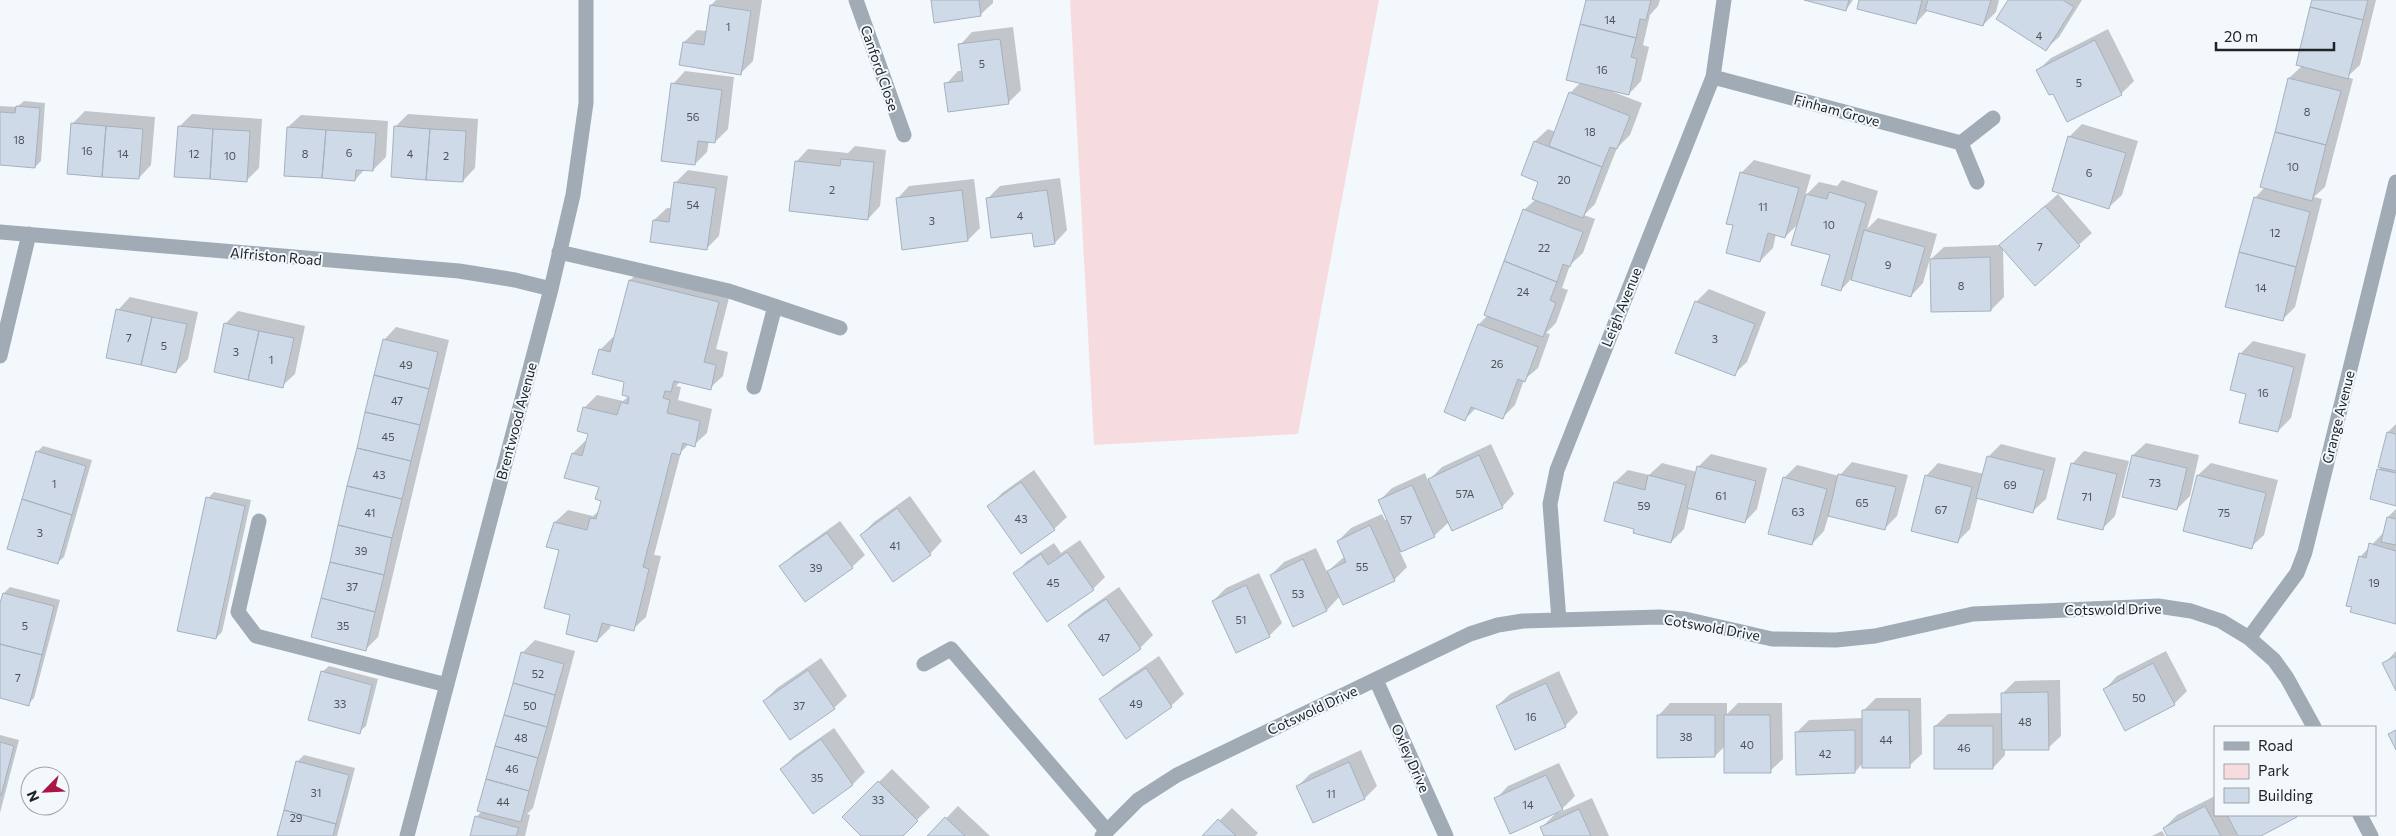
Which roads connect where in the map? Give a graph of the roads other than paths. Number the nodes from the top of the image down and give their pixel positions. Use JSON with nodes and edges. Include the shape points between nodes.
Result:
{"nodes":[{"id":1,"x":586,"y":0,"type":"edge"},
{"id":2,"x":856,"y":0,"type":"edge"},
{"id":3,"x":1724,"y":0,"type":"edge"},
{"id":4,"x":1713,"y":77,"type":"junction"},
{"id":5,"x":1993,"y":118,"type":"dead end"},
{"id":6,"x":904,"y":135,"type":"dead end"},
{"id":7,"x":1961,"y":143,"type":"junction"},
{"id":8,"x":1977,"y":182,"type":"dead end"},
{"id":9,"x":2396,"y":182,"type":"edge"},
{"id":10,"x":0,"y":232,"type":"edge"},
{"id":11,"x":29,"y":234,"type":"junction"},
{"id":12,"x":559,"y":252,"type":"junction"},
{"id":13,"x":551,"y":289,"type":"junction"},
{"id":14,"x":775,"y":306,"type":"junction"},
{"id":15,"x":840,"y":328,"type":"dead end"},
{"id":16,"x":0,"y":356,"type":"edge"},
{"id":17,"x":754,"y":386,"type":"dead end"},
{"id":18,"x":259,"y":520,"type":"dead end"},
{"id":19,"x":1559,"y":620,"type":"junction"},
{"id":20,"x":2249,"y":638,"type":"junction"},
{"id":21,"x":924,"y":664,"type":"dead end"},
{"id":22,"x":1376,"y":680,"type":"junction"},
{"id":23,"x":447,"y":685,"type":"junction"},
{"id":24,"x":2313,"y":726,"type":"edge"},
{"id":25,"x":2361,"y":816,"type":"edge"},
{"id":26,"x":1105,"y":833,"type":"edge"},
{"id":27,"x":407,"y":836,"type":"edge"},
{"id":28,"x":1446,"y":836,"type":"edge"},
{"id":29,"x":2371,"y":836,"type":"edge"}],
"edges":[{"from":1,"to":12,"type":"street","name":"Brentwood Avenue","via":[[586,103],[572,195]]},
{"from":2,"to":6,"type":"street","name":"Canford Close"},
{"from":3,"to":4,"type":"street","name":"Leigh Avenue"},
{"from":4,"to":7,"type":"street","name":"Finham Grove"},
{"from":4,"to":19,"type":"street","name":"Leigh Avenue","via":[[1557,470],[1550,504]]},
{"from":5,"to":7,"type":"street"},
{"from":7,"to":8,"type":"street"},
{"from":9,"to":20,"type":"street","name":"Grange Avenue","via":[[2304,552],[2297,573]]},
{"from":10,"to":11,"type":"street","name":"Alfriston Road"},
{"from":11,"to":13,"type":"street","name":"Alfriston Road","via":[[459,271]]},
{"from":11,"to":16,"type":"street"},
{"from":12,"to":13,"type":"street","name":"Brentwood Avenue"},
{"from":12,"to":14,"type":"street","via":[[729,291]]},
{"from":13,"to":23,"type":"street","name":"Brentwood Avenue"},
{"from":14,"to":15,"type":"street"},
{"from":14,"to":17,"type":"street"},
{"from":18,"to":23,"type":"street","via":[[238,612],[256,636]]},
{"from":19,"to":20,"type":"street","name":"Cotswold Drive","via":[[1676,619],[1772,638],[1836,640],[1875,636],[1973,614],[2158,606],[2191,611],[2221,621]]},
{"from":19,"to":22,"type":"street","name":"Cotswold Drive","via":[[1523,621],[1470,634]]},
{"from":20,"to":24,"type":"street","name":"Cotswold Drive","via":[[2278,666]]},
{"from":21,"to":26,"type":"street","name":"Cotswold Drive","via":[[951,649]]},
{"from":22,"to":26,"type":"street","name":"Cotswold Drive","via":[[1177,775],[1138,800]]},
{"from":22,"to":28,"type":"street","name":"Oxley Drive"},
{"from":23,"to":27,"type":"street","name":"Brentwood Avenue"},
{"from":25,"to":29,"type":"street"}]}
